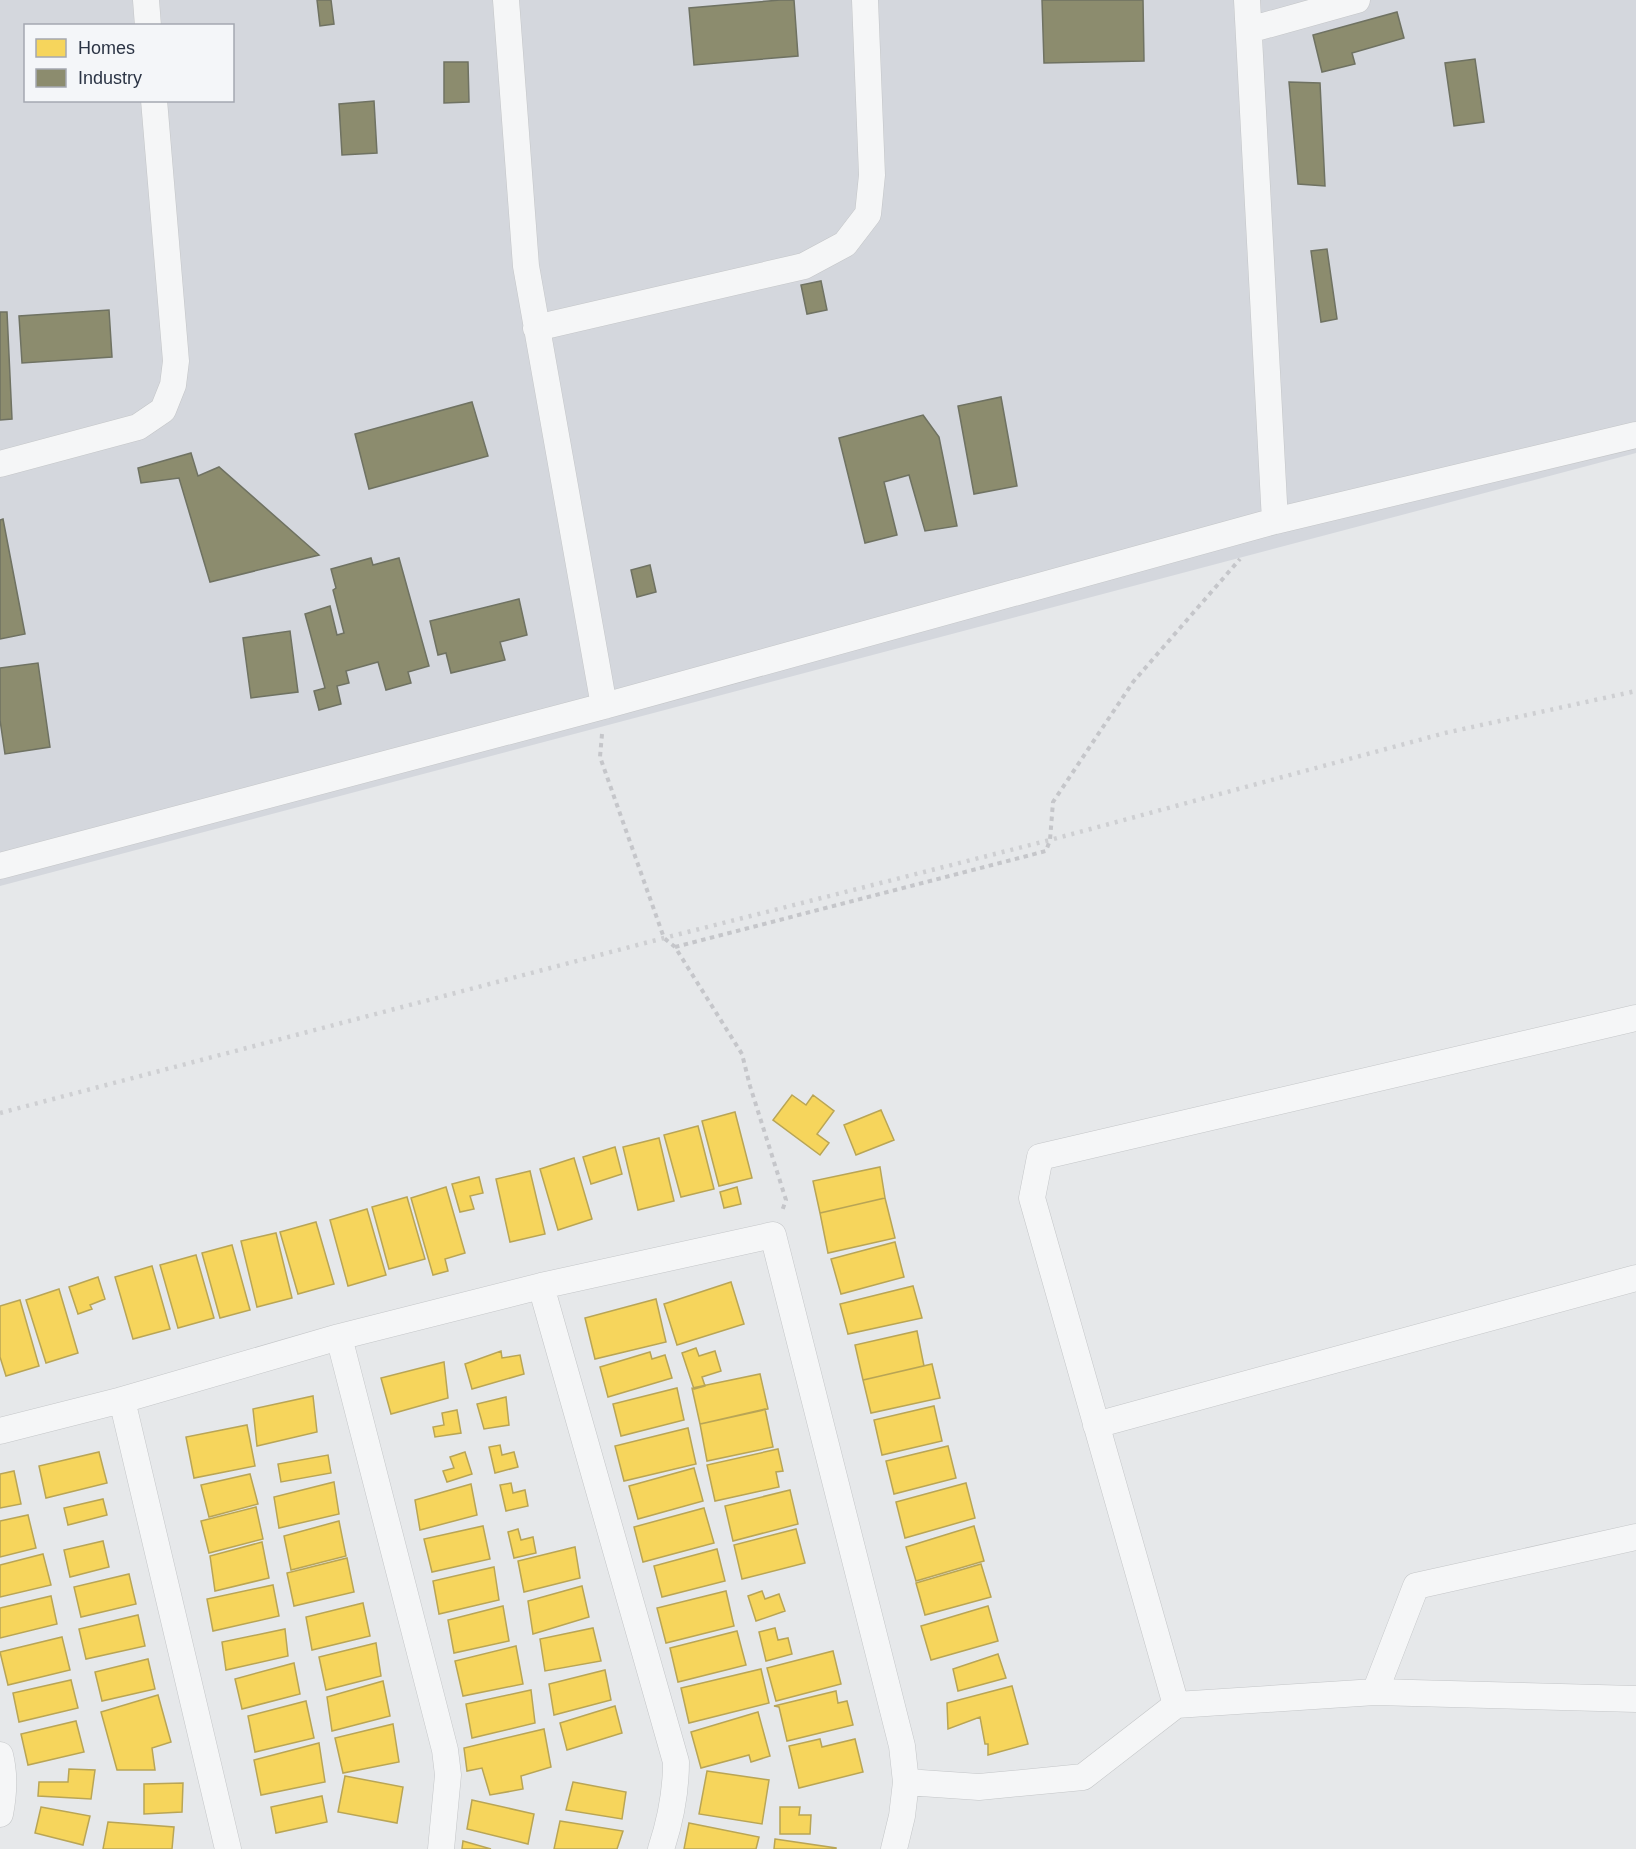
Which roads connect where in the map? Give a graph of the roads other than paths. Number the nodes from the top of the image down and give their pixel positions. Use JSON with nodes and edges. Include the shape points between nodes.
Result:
{"nodes":[{"id":1,"x":146,"y":0,"type":"edge"},
{"id":2,"x":506,"y":0,"type":"edge"},
{"id":3,"x":866,"y":0,"type":"edge"},
{"id":4,"x":1246,"y":0,"type":"edge"},
{"id":5,"x":1357,"y":0,"type":"edge"},
{"id":6,"x":148,"y":24,"type":"edge"},
{"id":7,"x":1249,"y":30,"type":"junction"},
{"id":8,"x":154,"y":102,"type":"edge"},
{"id":9,"x":536,"y":328,"type":"junction"},
{"id":10,"x":1636,"y":435,"type":"edge"},
{"id":11,"x":0,"y":464,"type":"edge"},
{"id":12,"x":1275,"y":521,"type":"junction"},
{"id":13,"x":604,"y":706,"type":"junction"},
{"id":14,"x":0,"y":867,"type":"edge"},
{"id":15,"x":1636,"y":1018,"type":"edge"},
{"id":16,"x":1636,"y":1278,"type":"edge"},
{"id":17,"x":542,"y":1286,"type":"junction"},
{"id":18,"x":339,"y":1337,"type":"junction"},
{"id":19,"x":122,"y":1400,"type":"junction"},
{"id":20,"x":1096,"y":1425,"type":"junction"},
{"id":21,"x":0,"y":1431,"type":"edge"},
{"id":22,"x":1636,"y":1537,"type":"edge"},
{"id":23,"x":1375,"y":1692,"type":"junction"},
{"id":24,"x":1636,"y":1699,"type":"edge"},
{"id":25,"x":1176,"y":1705,"type":"junction"},
{"id":26,"x":0,"y":1755,"type":"edge"},
{"id":27,"x":906,"y":1782,"type":"junction"},
{"id":28,"x":0,"y":1814,"type":"edge"},
{"id":29,"x":228,"y":1849,"type":"edge"},
{"id":30,"x":441,"y":1849,"type":"edge"},
{"id":31,"x":661,"y":1849,"type":"edge"},
{"id":32,"x":894,"y":1849,"type":"edge"}],
"edges":[{"from":1,"to":6,"type":"street"},
{"from":2,"to":9,"type":"street","via":[[526,266]]},
{"from":3,"to":9,"type":"street","via":[[872,175],[868,214],[844,244],[804,266]]},
{"from":4,"to":7,"type":"street"},
{"from":5,"to":7,"type":"street"},
{"from":7,"to":12,"type":"street"},
{"from":8,"to":11,"type":"street","via":[[176,361],[173,385],[163,410],[138,427]]},
{"from":9,"to":13,"type":"street"},
{"from":10,"to":12,"type":"street"},
{"from":12,"to":13,"type":"street"},
{"from":13,"to":14,"type":"street"},
{"from":15,"to":20,"type":"street","via":[[1040,1157],[1032,1198]]},
{"from":16,"to":20,"type":"street"},
{"from":17,"to":18,"type":"street"},
{"from":17,"to":27,"type":"street","via":[[773,1235],[902,1746]]},
{"from":17,"to":31,"type":"street","via":[[676,1762],[672,1817]]},
{"from":18,"to":19,"type":"street"},
{"from":18,"to":30,"type":"street","via":[[440,1724],[448,1775]]},
{"from":19,"to":21,"type":"street"},
{"from":19,"to":29,"type":"street"},
{"from":20,"to":25,"type":"street"},
{"from":22,"to":23,"type":"street","via":[[1416,1586]]},
{"from":23,"to":24,"type":"street"},
{"from":23,"to":25,"type":"street"},
{"from":25,"to":27,"type":"street","via":[[1083,1777],[979,1787]]},
{"from":26,"to":28,"type":"street","via":[[4,1793]]},
{"from":27,"to":32,"type":"street"}]}
